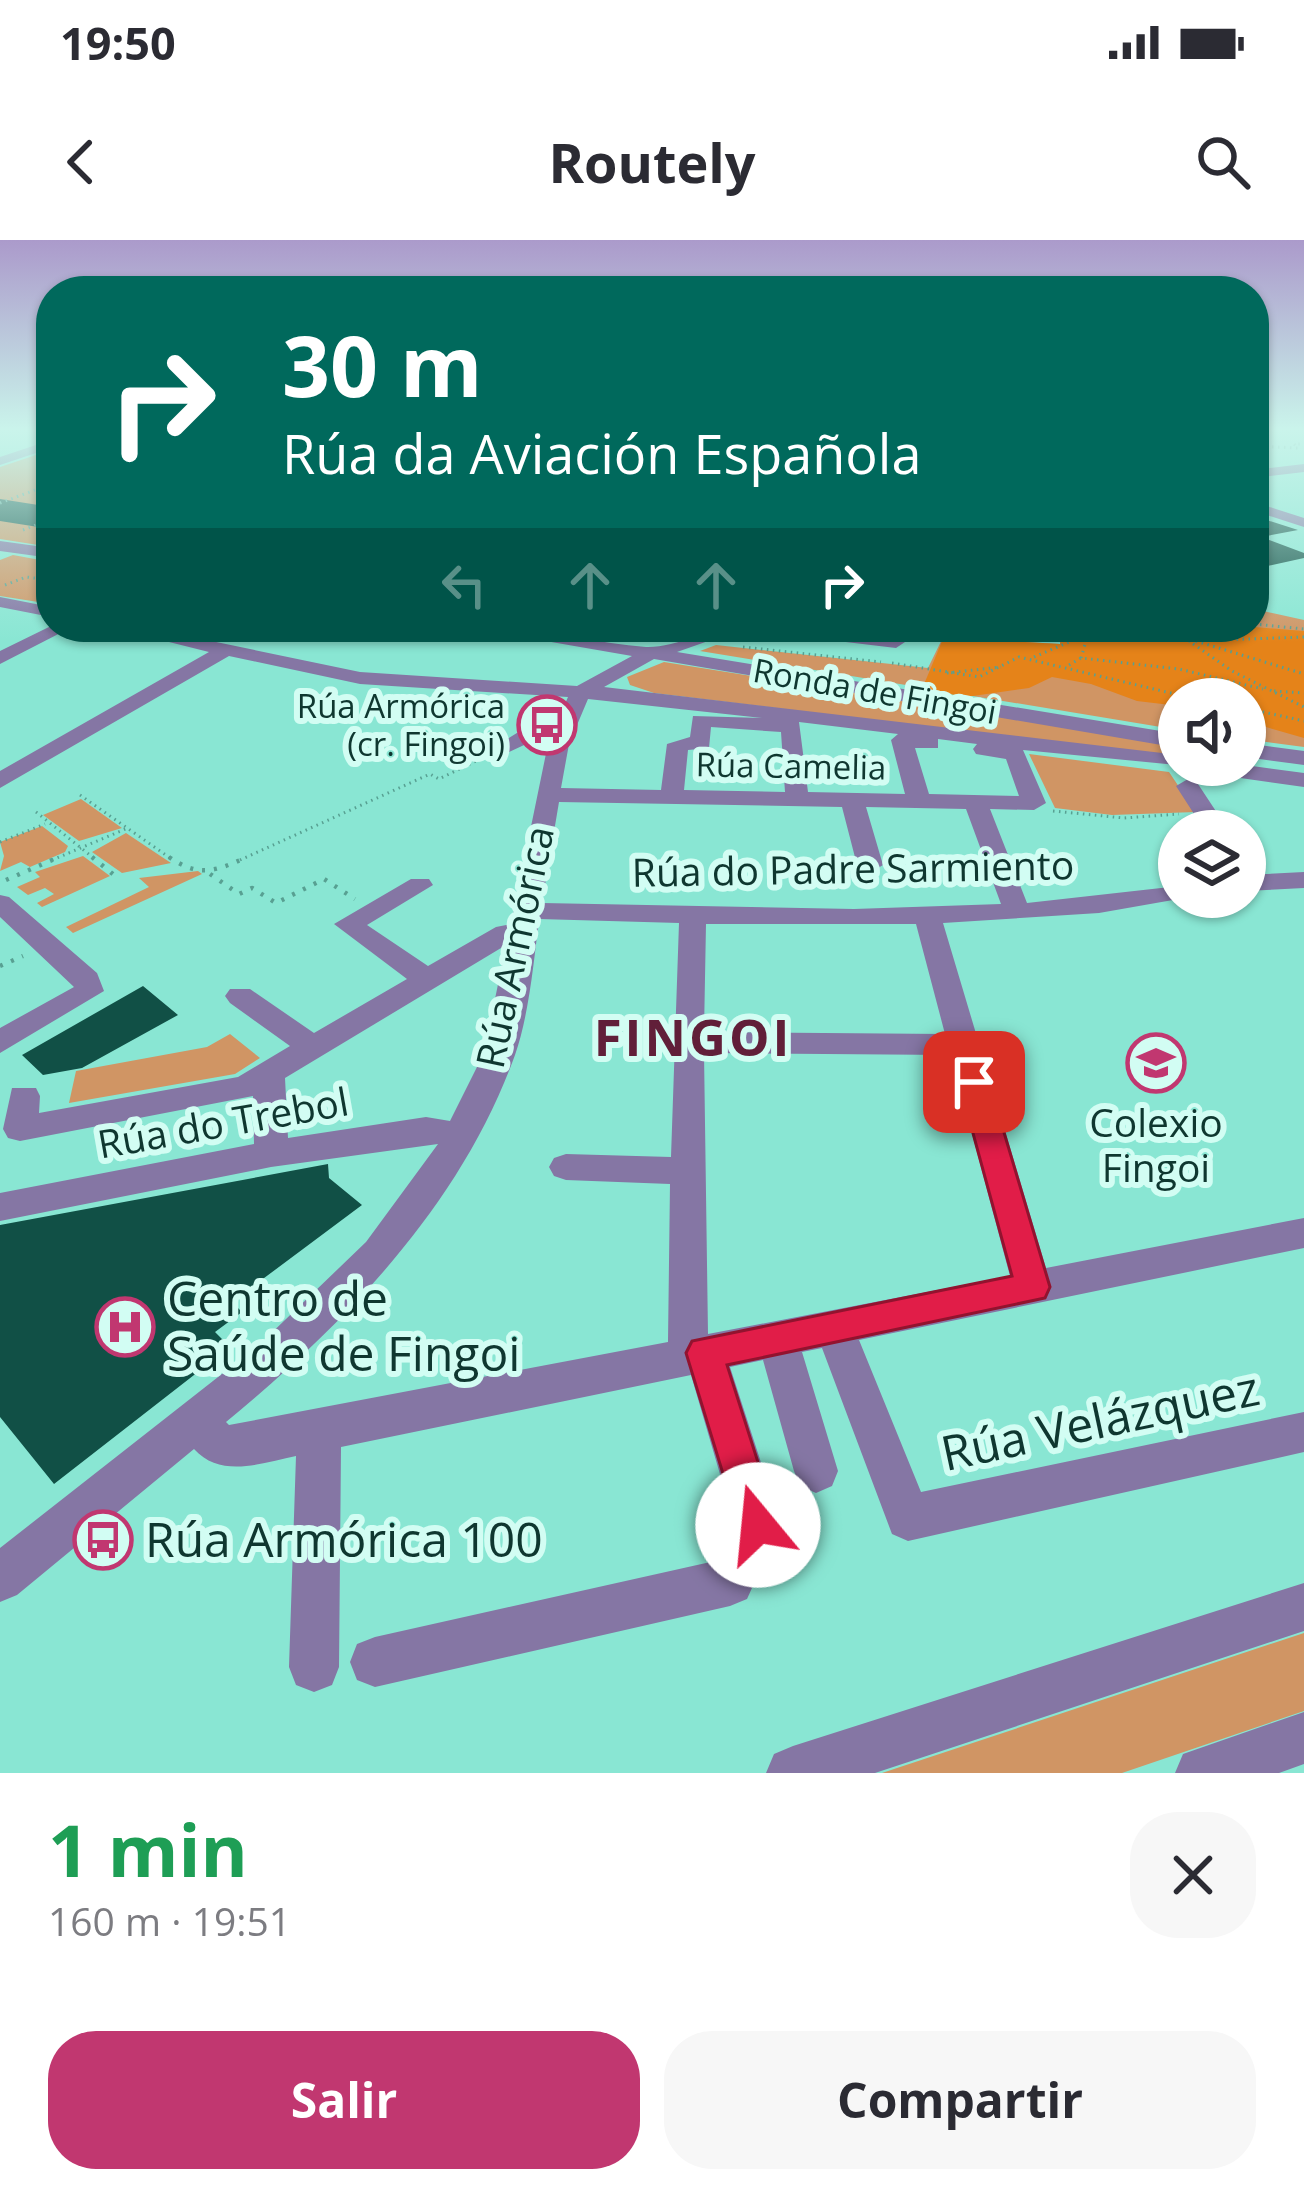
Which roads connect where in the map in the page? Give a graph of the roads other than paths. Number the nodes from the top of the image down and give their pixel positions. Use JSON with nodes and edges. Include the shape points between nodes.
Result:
{"nodes":[{"id":1,"x":1269,"y":508,"type":"edge"},
{"id":2,"x":1304,"y":520,"type":"edge"},
{"id":3,"x":0,"y":546,"type":"edge"},
{"id":4,"x":36,"y":552,"type":"edge"},
{"id":5,"x":0,"y":602,"type":"edge"},
{"id":6,"x":36,"y":610,"type":"edge"},
{"id":7,"x":36,"y":620,"type":"edge"},
{"id":8,"x":0,"y":638,"type":"edge"},
{"id":9,"x":36,"y":640,"type":"edge"},
{"id":10,"x":184,"y":642,"type":"edge"},
{"id":11,"x":580,"y":642,"type":"edge"},
{"id":12,"x":650,"y":642,"type":"edge"},
{"id":13,"x":713,"y":642,"type":"edge"},
{"id":14,"x":888,"y":642,"type":"edge"},
{"id":15,"x":896,"y":643,"type":"dead end"},
{"id":16,"x":224,"y":651,"type":"junction"},
{"id":17,"x":649,"y":654,"type":"junction"},
{"id":18,"x":0,"y":658,"type":"edge"},
{"id":19,"x":580,"y":692,"type":"junction"},
{"id":20,"x":562,"y":733,"type":"junction"},
{"id":21,"x":1158,"y":738,"type":"edge"},
{"id":22,"x":506,"y":747,"type":"road end"},
{"id":23,"x":1266,"y":753,"type":"edge"},
{"id":24,"x":1304,"y":758,"type":"edge"},
{"id":25,"x":1158,"y":767,"type":"edge"},
{"id":26,"x":1266,"y":777,"type":"edge"},
{"id":27,"x":1304,"y":780,"type":"edge"},
{"id":28,"x":0,"y":782,"type":"edge"},
{"id":29,"x":547,"y":795,"type":"junction"},
{"id":30,"x":672,"y":797,"type":"junction"},
{"id":31,"x":797,"y":799,"type":"junction"},
{"id":32,"x":853,"y":800,"type":"junction"},
{"id":33,"x":919,"y":801,"type":"junction"},
{"id":34,"x":975,"y":802,"type":"junction"},
{"id":35,"x":870,"y":865,"type":"dead end"},
{"id":36,"x":1266,"y":880,"type":"edge"},
{"id":37,"x":1304,"y":880,"type":"edge"},
{"id":38,"x":420,"y":885,"type":"dead end"},
{"id":39,"x":3,"y":891,"type":"edge"},
{"id":40,"x":1158,"y":896,"type":"edge"},
{"id":41,"x":1017,"y":911,"type":"junction"},
{"id":42,"x":693,"y":913,"type":"junction"},
{"id":43,"x":927,"y":915,"type":"junction"},
{"id":44,"x":526,"y":921,"type":"junction"},
{"id":45,"x":427,"y":979,"type":"junction"},
{"id":46,"x":240,"y":996,"type":"dead end"},
{"id":47,"x":0,"y":1042,"type":"edge"},
{"id":48,"x":688,"y":1042,"type":"junction"},
{"id":49,"x":964,"y":1045,"type":"junction"},
{"id":50,"x":314,"y":1047,"type":"junction"},
{"id":51,"x":269,"y":1073,"type":"junction"},
{"id":52,"x":24,"y":1096,"type":"dead end"},
{"id":53,"x":460,"y":1136,"type":"junction"},
{"id":54,"x":272,"y":1154,"type":"junction"},
{"id":55,"x":566,"y":1167,"type":"dead end"},
{"id":56,"x":688,"y":1171,"type":"junction"},
{"id":57,"x":0,"y":1207,"type":"edge"},
{"id":58,"x":1304,"y":1233,"type":"edge"},
{"id":59,"x":1032,"y":1287,"type":"junction"},
{"id":60,"x":834,"y":1328,"type":"junction"},
{"id":61,"x":778,"y":1340,"type":"junction"},
{"id":62,"x":696,"y":1355,"type":"junction"},
{"id":63,"x":198,"y":1422,"type":"junction"},
{"id":64,"x":319,"y":1431,"type":"junction"},
{"id":65,"x":1304,"y":1432,"type":"edge"},
{"id":66,"x":816,"y":1472,"type":"dead end"},
{"id":67,"x":0,"y":1578,"type":"edge"},
{"id":68,"x":1304,"y":1607,"type":"edge"},
{"id":69,"x":375,"y":1662,"type":"dead end"},
{"id":70,"x":314,"y":1667,"type":"dead end"},
{"id":71,"x":1304,"y":1738,"type":"edge"},
{"id":72,"x":794,"y":1773,"type":"edge"},
{"id":73,"x":1202,"y":1773,"type":"edge"}],
"edges":[{"from":1,"to":2,"type":"street"},
{"from":3,"to":4,"type":"street"},
{"from":5,"to":6,"type":"street"},
{"from":7,"to":8,"type":"street"},
{"from":9,"to":18,"type":"street"},
{"from":10,"to":16,"type":"street","name":"Ronda de Fingoi"},
{"from":11,"to":17,"type":"street","name":"Ronda de Fingoi"},
{"from":12,"to":17,"type":"street"},
{"from":13,"to":17,"type":"street"},
{"from":14,"to":15,"type":"street"},
{"from":16,"to":19,"type":"street","name":"Ronda de Fingoi","via":[[360,678]]},
{"from":16,"to":28,"type":"street"},
{"from":17,"to":19,"type":"street"},
{"from":17,"to":21,"type":"street","name":"Ronda de Fingoi"},
{"from":19,"to":20,"type":"street","name":"Rúa Armórica"},
{"from":19,"to":25,"type":"street","name":"Ronda de Fingoi"},
{"from":20,"to":22,"type":"street","via":[[533,734]]},
{"from":20,"to":29,"type":"street","name":"Rúa Armórica"},
{"from":23,"to":24,"type":"street"},
{"from":26,"to":27,"type":"street","name":"Ronda de Fingoi"},
{"from":29,"to":30,"type":"street","name":"Rúa Camelia"},
{"from":29,"to":44,"type":"street","name":"Rúa Armórica"},
{"from":30,"to":31,"type":"street","name":"Rúa Camelia"},
{"from":30,"to":31,"type":"street","via":[[678,744],[701,743],[700,720],[791,726]]},
{"from":31,"to":32,"type":"street","name":"Rúa Camelia"},
{"from":32,"to":33,"type":"street","name":"Rúa Camelia"},
{"from":32,"to":35,"type":"street"},
{"from":33,"to":34,"type":"street","name":"Rúa Camelia"},
{"from":33,"to":34,"type":"street","name":"Rúa Camelia","via":[[902,740],[1015,754],[1034,803]]},
{"from":34,"to":41,"type":"street"},
{"from":36,"to":37,"type":"street"},
{"from":38,"to":45,"type":"street","via":[[348,924]]},
{"from":39,"to":47,"type":"street","via":[[87,980],[88,991]]},
{"from":40,"to":41,"type":"street","name":"Rúa do Padre Sarmiento"},
{"from":41,"to":43,"type":"street","name":"Rúa do Padre Sarmiento"},
{"from":42,"to":43,"type":"street","name":"Rúa do Padre Sarmiento"},
{"from":42,"to":44,"type":"street","name":"Rúa do Padre Sarmiento"},
{"from":42,"to":48,"type":"street"},
{"from":43,"to":49,"type":"street"},
{"from":44,"to":45,"type":"street"},
{"from":44,"to":53,"type":"street","name":"Rúa Armórica","via":[[500,1053]]},
{"from":45,"to":50,"type":"street"},
{"from":46,"to":50,"type":"street"},
{"from":48,"to":49,"type":"street"},
{"from":48,"to":56,"type":"street"},
{"from":49,"to":59,"type":"street"},
{"from":50,"to":51,"type":"street"},
{"from":51,"to":52,"type":"street","via":[[245,1087],[20,1129]]},
{"from":51,"to":54,"type":"street"},
{"from":53,"to":54,"type":"street","name":"Rúa do Trebol","via":[[440,1129]]},
{"from":53,"to":63,"type":"street","name":"Rúa Armórica","via":[[379,1253]]},
{"from":54,"to":57,"type":"street","name":"Rúa do Trebol"},
{"from":55,"to":56,"type":"street"},
{"from":56,"to":62,"type":"street"},
{"from":58,"to":59,"type":"street"},
{"from":59,"to":60,"type":"street"},
{"from":60,"to":61,"type":"street"},
{"from":60,"to":65,"type":"street","name":"Rúa Velázquez","via":[[908,1518]]},
{"from":61,"to":62,"type":"street"},
{"from":61,"to":66,"type":"street"},
{"from":62,"to":64,"type":"street"},
{"from":62,"to":69,"type":"street","via":[[758,1525],[730,1582]]},
{"from":63,"to":64,"type":"street","via":[[218,1444],[239,1447]]},
{"from":63,"to":67,"type":"street","name":"Rúa Armórica"},
{"from":64,"to":70,"type":"street"},
{"from":68,"to":72,"type":"street"},
{"from":71,"to":73,"type":"street"}]}
